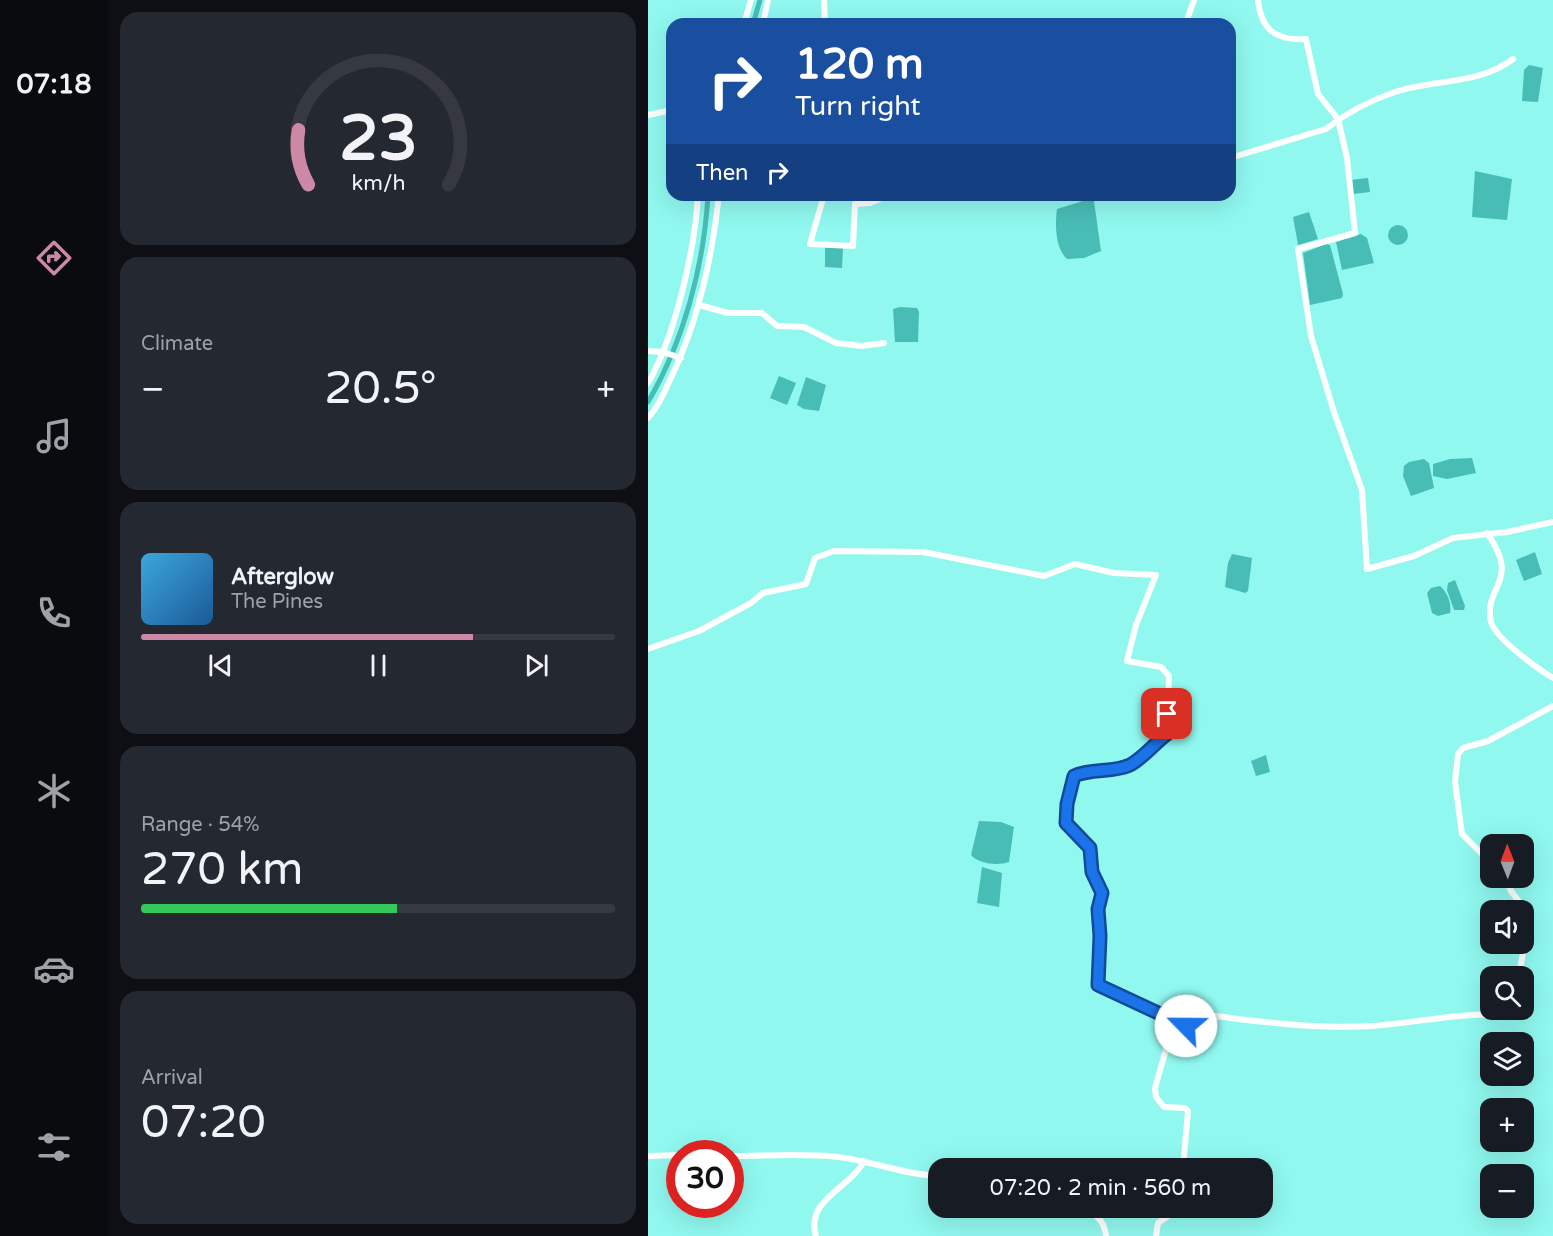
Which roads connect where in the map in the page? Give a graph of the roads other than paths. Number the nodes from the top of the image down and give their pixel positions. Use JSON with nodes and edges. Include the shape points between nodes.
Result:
{"nodes":[{"id":1,"x":751,"y":0,"type":"edge"},
{"id":2,"x":768,"y":0,"type":"edge"},
{"id":3,"x":824,"y":0,"type":"edge"},
{"id":4,"x":1194,"y":0,"type":"edge"},
{"id":5,"x":1258,"y":0,"type":"edge"},
{"id":6,"x":746,"y":18,"type":"edge"},
{"id":7,"x":764,"y":18,"type":"edge"},
{"id":8,"x":825,"y":18,"type":"edge"},
{"id":9,"x":1188,"y":18,"type":"edge"},
{"id":10,"x":1513,"y":59,"type":"dead end"},
{"id":11,"x":666,"y":111,"type":"edge"},
{"id":12,"x":648,"y":115,"type":"edge"},
{"id":13,"x":1338,"y":119,"type":"junction"},
{"id":14,"x":1236,"y":156,"type":"edge"},
{"id":15,"x":697,"y":201,"type":"edge"},
{"id":16,"x":718,"y":201,"type":"edge"},
{"id":17,"x":822,"y":201,"type":"edge"},
{"id":18,"x":875,"y":201,"type":"edge"},
{"id":19,"x":699,"y":305,"type":"junction"},
{"id":20,"x":884,"y":343,"type":"dead end"},
{"id":21,"x":648,"y":351,"type":"edge"},
{"id":22,"x":663,"y":352,"type":"junction"},
{"id":23,"x":681,"y":358,"type":"junction"},
{"id":24,"x":648,"y":384,"type":"edge"},
{"id":25,"x":648,"y":418,"type":"edge"},
{"id":26,"x":1553,"y":522,"type":"edge"},
{"id":27,"x":1487,"y":533,"type":"junction"},
{"id":28,"x":648,"y":649,"type":"edge"},
{"id":29,"x":1553,"y":678,"type":"edge"},
{"id":30,"x":1553,"y":706,"type":"edge"},
{"id":31,"x":1480,"y":852,"type":"edge"},
{"id":32,"x":1510,"y":888,"type":"edge"},
{"id":33,"x":1521,"y":966,"type":"edge"},
{"id":34,"x":1480,"y":1013,"type":"edge"},
{"id":35,"x":1174,"y":1021,"type":"junction"},
{"id":36,"x":666,"y":1155,"type":"edge"},
{"id":37,"x":648,"y":1156,"type":"edge"},
{"id":38,"x":744,"y":1156,"type":"edge"},
{"id":39,"x":1184,"y":1158,"type":"edge"},
{"id":40,"x":864,"y":1161,"type":"junction"},
{"id":41,"x":928,"y":1176,"type":"edge"},
{"id":42,"x":1099,"y":1218,"type":"edge"},
{"id":43,"x":1165,"y":1218,"type":"edge"},
{"id":44,"x":816,"y":1236,"type":"edge"},
{"id":45,"x":1106,"y":1236,"type":"edge"},
{"id":46,"x":1156,"y":1236,"type":"edge"}],
"edges":[{"from":1,"to":6,"type":"street"},
{"from":2,"to":7,"type":"street"},
{"from":3,"to":8,"type":"street"},
{"from":4,"to":9,"type":"street"},
{"from":5,"to":13,"type":"street","via":[[1265,27],[1293,40],[1306,39],[1318,94]]},
{"from":10,"to":13,"type":"street","via":[[1480,76],[1394,92]]},
{"from":11,"to":12,"type":"street"},
{"from":13,"to":14,"type":"street","via":[[1326,129]]},
{"from":13,"to":27,"type":"street","via":[[1347,158],[1355,233],[1298,249],[1311,336],[1362,490],[1367,569],[1414,556],[1453,538]]},
{"from":15,"to":22,"type":"street","via":[[690,255]]},
{"from":16,"to":19,"type":"street","via":[[714,245]]},
{"from":17,"to":18,"type":"street","via":[[810,244],[853,246],[855,204]]},
{"from":19,"to":20,"type":"street","via":[[728,314],[762,313],[777,326],[804,327],[846,345]]},
{"from":19,"to":23,"type":"street"},
{"from":21,"to":22,"type":"street"},
{"from":22,"to":23,"type":"street"},
{"from":22,"to":24,"type":"street"},
{"from":23,"to":25,"type":"street"},
{"from":26,"to":27,"type":"street"},
{"from":27,"to":29,"type":"street","via":[[1501,556],[1503,573],[1492,603],[1491,621],[1497,634]]},
{"from":28,"to":35,"type":"street","via":[[699,631],[763,594],[806,584],[815,558],[834,551],[923,552],[1044,576],[1075,564],[1114,573],[1156,575],[1127,661],[1161,667],[1168,675],[1167,734],[1130,765],[1074,776],[1066,823],[1090,848],[1092,872],[1102,893],[1098,909],[1098,985]]},
{"from":30,"to":31,"type":"street","via":[[1488,741],[1463,748],[1458,754],[1455,782],[1462,834]]},
{"from":32,"to":33,"type":"street","via":[[1527,912]]},
{"from":34,"to":35,"type":"street","via":[[1370,1026],[1290,1025],[1216,1016],[1205,1033]]},
{"from":35,"to":39,"type":"street","via":[[1155,1088],[1164,1107],[1188,1111]]},
{"from":36,"to":37,"type":"street"},
{"from":38,"to":40,"type":"street"},
{"from":40,"to":41,"type":"street"},
{"from":40,"to":44,"type":"street","via":[[858,1173],[822,1202],[816,1214]]},
{"from":42,"to":45,"type":"street"},
{"from":43,"to":46,"type":"street","via":[[1158,1223]]}]}
